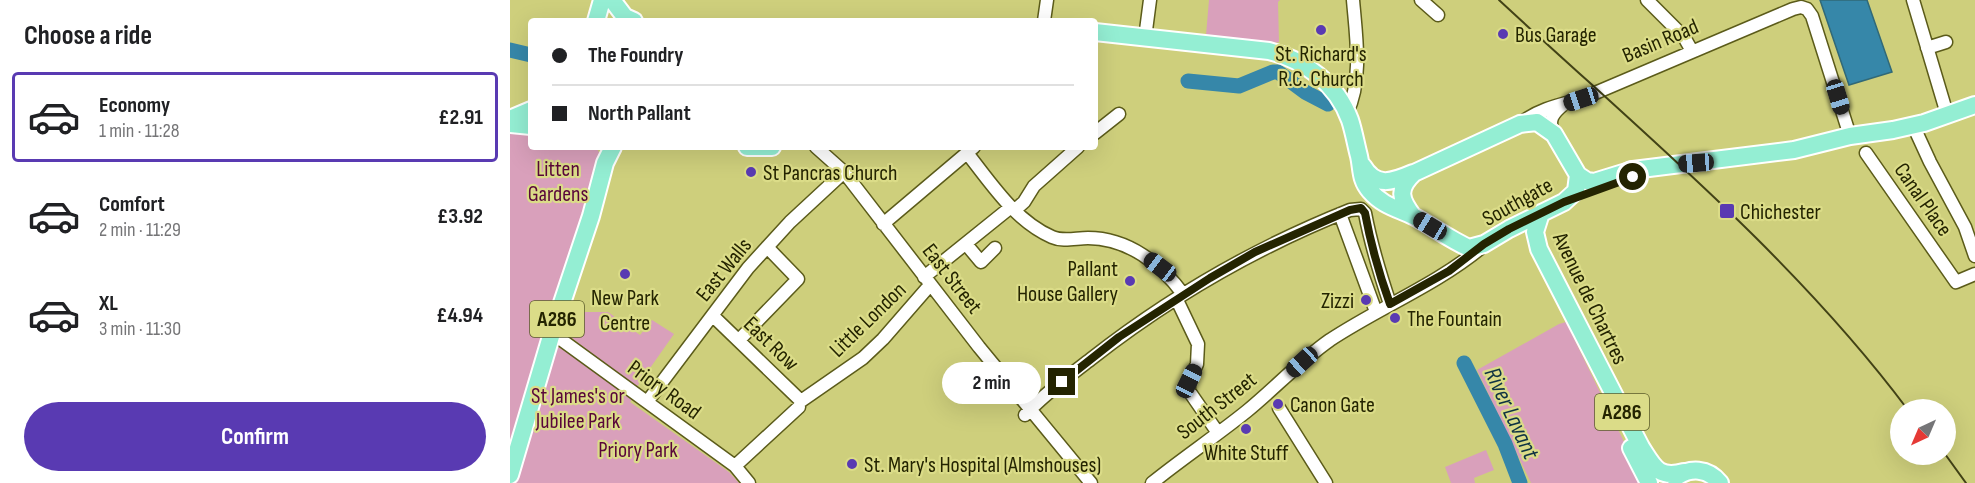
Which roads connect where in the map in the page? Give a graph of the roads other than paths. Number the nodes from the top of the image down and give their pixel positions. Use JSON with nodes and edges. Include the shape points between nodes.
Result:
{"nodes":[{"id":1,"x":602,"y":0,"type":"edge"},
{"id":2,"x":612,"y":0,"type":"edge"},
{"id":3,"x":1047,"y":0,"type":"edge"},
{"id":4,"x":1150,"y":0,"type":"edge"},
{"id":5,"x":1353,"y":0,"type":"edge"},
{"id":6,"x":1421,"y":0,"type":"edge"},
{"id":7,"x":1647,"y":0,"type":"edge"},
{"id":8,"x":1913,"y":0,"type":"edge"},
{"id":9,"x":1808,"y":4,"type":"edge"},
{"id":10,"x":1438,"y":15,"type":"dead end"},
{"id":11,"x":597,"y":18,"type":"edge"},
{"id":12,"x":629,"y":18,"type":"edge"},
{"id":13,"x":1044,"y":18,"type":"edge"},
{"id":14,"x":1098,"y":32,"type":"edge"},
{"id":15,"x":1145,"y":38,"type":"junction"},
{"id":16,"x":1946,"y":42,"type":"dead end"},
{"id":17,"x":1927,"y":48,"type":"junction"},
{"id":18,"x":1692,"y":51,"type":"junction"},
{"id":19,"x":1564,"y":104,"type":"junction"},
{"id":20,"x":1975,"y":105,"type":"edge"},
{"id":21,"x":528,"y":111,"type":"edge"},
{"id":22,"x":1347,"y":112,"type":"junction"},
{"id":23,"x":1119,"y":114,"type":"dead end"},
{"id":24,"x":1947,"y":114,"type":"junction"},
{"id":25,"x":510,"y":119,"type":"edge"},
{"id":26,"x":510,"y":124,"type":"edge"},
{"id":27,"x":1521,"y":124,"type":"junction"},
{"id":28,"x":1914,"y":125,"type":"junction"},
{"id":29,"x":528,"y":126,"type":"edge"},
{"id":30,"x":1098,"y":131,"type":"edge"},
{"id":31,"x":1554,"y":134,"type":"junction"},
{"id":32,"x":1850,"y":136,"type":"junction"},
{"id":33,"x":819,"y":150,"type":"edge"},
{"id":34,"x":971,"y":150,"type":"edge"},
{"id":35,"x":1075,"y":150,"type":"edge"},
{"id":36,"x":1866,"y":153,"type":"dead end"},
{"id":37,"x":604,"y":155,"type":"edge"},
{"id":38,"x":1360,"y":162,"type":"junction"},
{"id":39,"x":1649,"y":169,"type":"junction"},
{"id":40,"x":844,"y":172,"type":"junction"},
{"id":41,"x":1414,"y":173,"type":"junction"},
{"id":42,"x":1578,"y":175,"type":"junction"},
{"id":43,"x":1564,"y":202,"type":"junction"},
{"id":44,"x":1013,"y":209,"type":"junction"},
{"id":45,"x":1345,"y":212,"type":"junction"},
{"id":46,"x":1541,"y":213,"type":"junction"},
{"id":47,"x":1413,"y":216,"type":"junction"},
{"id":48,"x":883,"y":224,"type":"junction"},
{"id":49,"x":1509,"y":229,"type":"junction"},
{"id":50,"x":1455,"y":241,"type":"junction"},
{"id":51,"x":966,"y":244,"type":"junction"},
{"id":52,"x":1484,"y":244,"type":"junction"},
{"id":53,"x":767,"y":247,"type":"junction"},
{"id":54,"x":995,"y":248,"type":"dead end"},
{"id":55,"x":1975,"y":256,"type":"edge"},
{"id":56,"x":1449,"y":271,"type":"junction"},
{"id":57,"x":1975,"y":274,"type":"edge"},
{"id":58,"x":927,"y":281,"type":"junction"},
{"id":59,"x":1180,"y":297,"type":"junction"},
{"id":60,"x":1393,"y":303,"type":"junction"},
{"id":61,"x":1376,"y":312,"type":"junction"},
{"id":62,"x":713,"y":316,"type":"junction"},
{"id":63,"x":552,"y":333,"type":"junction"},
{"id":64,"x":739,"y":340,"type":"junction"},
{"id":65,"x":1274,"y":401,"type":"junction"},
{"id":66,"x":647,"y":402,"type":"junction"},
{"id":67,"x":800,"y":404,"type":"junction"},
{"id":68,"x":1031,"y":409,"type":"junction"},
{"id":69,"x":1218,"y":433,"type":"junction"},
{"id":70,"x":735,"y":466,"type":"junction"},
{"id":71,"x":510,"y":472,"type":"edge"},
{"id":72,"x":1684,"y":472,"type":"junction"},
{"id":73,"x":1722,"y":481,"type":"edge"},
{"id":74,"x":749,"y":483,"type":"edge"},
{"id":75,"x":1091,"y":483,"type":"edge"},
{"id":76,"x":1152,"y":483,"type":"edge"},
{"id":77,"x":1326,"y":483,"type":"edge"},
{"id":78,"x":1648,"y":483,"type":"edge"},
{"id":79,"x":1670,"y":483,"type":"edge"}],
"edges":[{"from":1,"to":11,"type":"main road"},
{"from":2,"to":12,"type":"main road"},
{"from":3,"to":13,"type":"street"},
{"from":4,"to":15,"type":"street"},
{"from":5,"to":22,"type":"street","via":[[1357,67]]},
{"from":6,"to":10,"type":"street"},
{"from":7,"to":18,"type":"street","via":[[1684,37]]},
{"from":8,"to":17,"type":"street"},
{"from":9,"to":18,"type":"street","name":"Basin Road"},
{"from":9,"to":32,"type":"street"},
{"from":14,"to":15,"type":"main road","name":"Southgate"},
{"from":15,"to":22,"type":"main road","name":"Southgate","via":[[1283,55],[1321,77]]},
{"from":16,"to":17,"type":"street"},
{"from":17,"to":24,"type":"street"},
{"from":18,"to":19,"type":"street","name":"Basin Road"},
{"from":19,"to":27,"type":"street","name":"Basin Road","via":[[1541,111]]},
{"from":19,"to":31,"type":"street","via":[[1551,119]]},
{"from":20,"to":24,"type":"main road"},
{"from":21,"to":25,"type":"main road"},
{"from":22,"to":38,"type":"main road","name":"Southgate"},
{"from":23,"to":30,"type":"street"},
{"from":24,"to":28,"type":"main road"},
{"from":26,"to":29,"type":"main road"},
{"from":27,"to":31,"type":"main road","via":[[1537,122]]},
{"from":27,"to":41,"type":"main road"},
{"from":28,"to":32,"type":"main road"},
{"from":28,"to":55,"type":"street","via":[[1965,227]]},
{"from":31,"to":42,"type":"main road","name":"Southgate"},
{"from":32,"to":39,"type":"main road","via":[[1814,147]]},
{"from":33,"to":40,"type":"street","name":"East Street"},
{"from":34,"to":44,"type":"street"},
{"from":34,"to":48,"type":"street"},
{"from":35,"to":44,"type":"street","name":"Little London"},
{"from":36,"to":57,"type":"street","name":"Canal Place","via":[[1956,282]]},
{"from":37,"to":63,"type":"main road","number":"A286","via":[[591,216]]},
{"from":38,"to":41,"type":"main road","via":[[1376,180],[1395,180]]},
{"from":38,"to":47,"type":"main road","name":"Southgate","via":[[1361,176],[1374,196]]},
{"from":39,"to":42,"type":"main road","via":[[1594,182]]},
{"from":39,"to":43,"type":"main road"},
{"from":40,"to":48,"type":"street","name":"East Street"},
{"from":40,"to":53,"type":"street","name":"East Walls"},
{"from":41,"to":47,"type":"main road","via":[[1405,181],[1401,195]]},
{"from":42,"to":43,"type":"main road","name":"Southgate","via":[[1575,191]]},
{"from":43,"to":46,"type":"main road","name":"Southgate"},
{"from":44,"to":51,"type":"street","name":"Little London"},
{"from":44,"to":59,"type":"street","via":[[1053,237],[1104,239],[1143,254],[1160,267]]},
{"from":45,"to":59,"type":"street","via":[[1255,252]]},
{"from":45,"to":60,"type":"street","via":[[1361,208],[1365,213],[1376,264]]},
{"from":45,"to":61,"type":"street"},
{"from":46,"to":49,"type":"main road","name":"Southgate"},
{"from":46,"to":72,"type":"main road","name":"Avenue de Chartres","number":"A286","via":[[1535,232],[1539,249],[1641,447],[1662,473],[1670,476]]},
{"from":47,"to":50,"type":"main road","name":"Southgate"},
{"from":48,"to":58,"type":"street","name":"East Street"},
{"from":49,"to":52,"type":"main road","name":"Southgate"},
{"from":49,"to":78,"type":"main road","name":"Avenue de Chartres","number":"A286","via":[[1519,234],[1531,250]]},
{"from":50,"to":52,"type":"main road","name":"Southgate","via":[[1469,248]]},
{"from":50,"to":56,"type":"street","via":[[1456,261]]},
{"from":51,"to":54,"type":"street","via":[[981,261]]},
{"from":51,"to":58,"type":"street","name":"Little London"},
{"from":52,"to":56,"type":"street","name":"Southgate"},
{"from":53,"to":62,"type":"street","name":"East Walls"},
{"from":53,"to":64,"type":"street","via":[[798,279]]},
{"from":56,"to":60,"type":"street","name":"Southgate"},
{"from":58,"to":67,"type":"street","name":"Little London","via":[[863,358]]},
{"from":58,"to":68,"type":"street","name":"East Street"},
{"from":59,"to":68,"type":"street","via":[[1119,337]]},
{"from":59,"to":69,"type":"street","via":[[1198,344],[1189,391]]},
{"from":60,"to":61,"type":"street","name":"South Street"},
{"from":61,"to":65,"type":"street","name":"South Street","via":[[1320,348]]},
{"from":62,"to":64,"type":"street","name":"East Row"},
{"from":62,"to":66,"type":"street","name":"East Walls"},
{"from":63,"to":66,"type":"street","name":"Priory Road"},
{"from":63,"to":71,"type":"main road","number":"A286"},
{"from":64,"to":67,"type":"street","name":"East Row"},
{"from":65,"to":69,"type":"street","name":"South Street"},
{"from":65,"to":77,"type":"street"},
{"from":66,"to":70,"type":"street","name":"Priory Road"},
{"from":67,"to":70,"type":"street","name":"Little London"},
{"from":68,"to":75,"type":"street","name":"East Street"},
{"from":69,"to":76,"type":"street","name":"South Street"},
{"from":70,"to":74,"type":"street","name":"Priory Road"},
{"from":72,"to":73,"type":"main road","via":[[1703,471]]},
{"from":72,"to":79,"type":"main road"}]}
